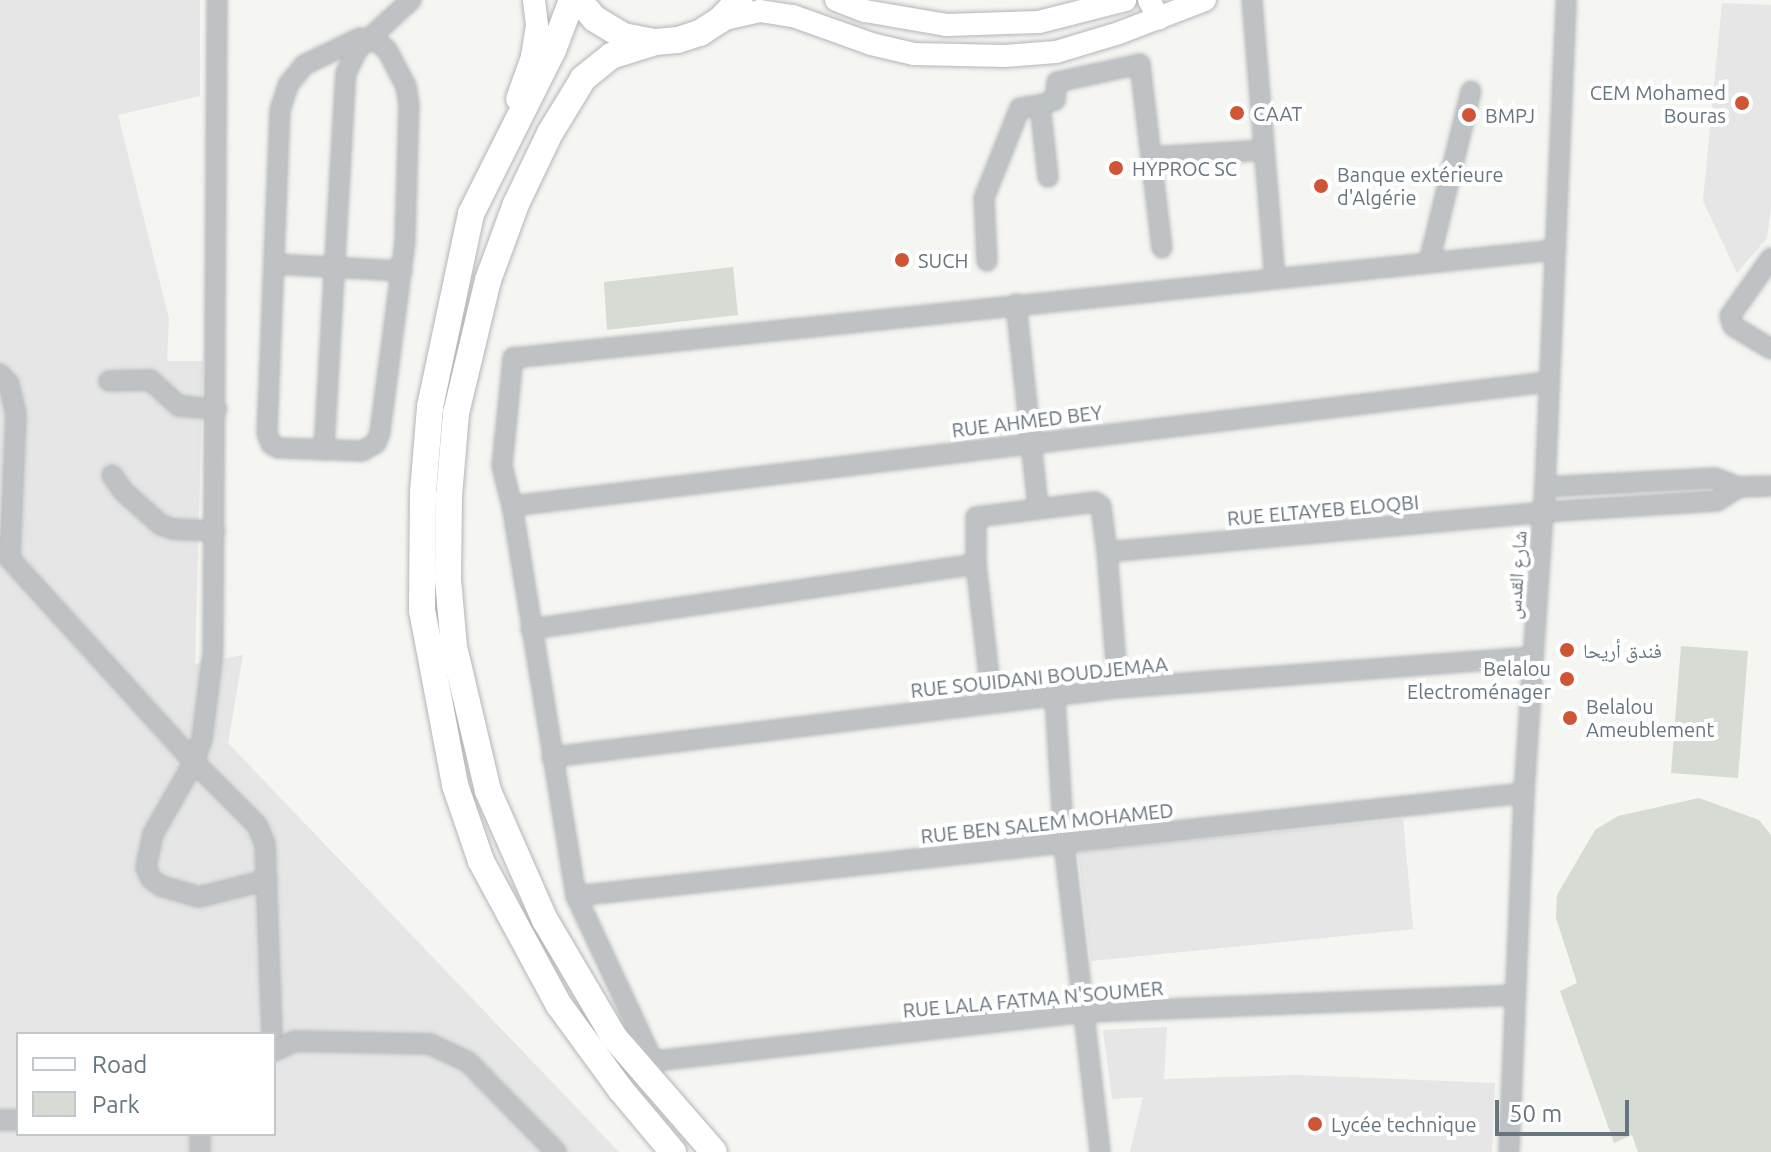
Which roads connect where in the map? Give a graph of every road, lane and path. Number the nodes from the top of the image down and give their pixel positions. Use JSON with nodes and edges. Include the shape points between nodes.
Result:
{"nodes":[{"id":1,"x":217,"y":0,"type":"edge"},
{"id":2,"x":411,"y":0,"type":"edge"},
{"id":3,"x":534,"y":0,"type":"edge"},
{"id":4,"x":575,"y":0,"type":"edge"},
{"id":5,"x":739,"y":0,"type":"edge"},
{"id":6,"x":836,"y":0,"type":"edge"},
{"id":7,"x":1125,"y":0,"type":"edge"},
{"id":8,"x":1205,"y":0,"type":"edge"},
{"id":9,"x":1252,"y":0,"type":"edge"},
{"id":10,"x":1566,"y":0,"type":"edge"},
{"id":11,"x":1154,"y":9,"type":"edge"},
{"id":12,"x":720,"y":20,"type":"junction"},
{"id":13,"x":369,"y":38,"type":"junction"},
{"id":14,"x":655,"y":42,"type":"junction"},
{"id":15,"x":1471,"y":91,"type":"dead end"},
{"id":16,"x":1040,"y":105,"type":"junction"},
{"id":17,"x":1264,"y":150,"type":"junction"},
{"id":18,"x":1152,"y":157,"type":"junction"},
{"id":19,"x":1048,"y":177,"type":"dead end"},
{"id":20,"x":471,"y":214,"type":"junction"},
{"id":21,"x":1162,"y":248,"type":"dead end"},
{"id":22,"x":1555,"y":250,"type":"junction"},
{"id":23,"x":1771,"y":258,"type":"edge"},
{"id":24,"x":987,"y":261,"type":"dead end"},
{"id":25,"x":1429,"y":262,"type":"junction"},
{"id":26,"x":274,"y":264,"type":"junction"},
{"id":27,"x":335,"y":268,"type":"junction"},
{"id":28,"x":402,"y":271,"type":"junction"},
{"id":29,"x":1275,"y":277,"type":"junction"},
{"id":30,"x":1016,"y":304,"type":"junction"},
{"id":31,"x":1771,"y":349,"type":"edge"},
{"id":32,"x":0,"y":374,"type":"edge"},
{"id":33,"x":109,"y":381,"type":"dead end"},
{"id":34,"x":1548,"y":382,"type":"junction"},
{"id":35,"x":217,"y":409,"type":"junction"},
{"id":36,"x":1031,"y":443,"type":"junction"},
{"id":37,"x":324,"y":450,"type":"junction"},
{"id":38,"x":112,"y":475,"type":"dead end"},
{"id":39,"x":1771,"y":486,"type":"edge"},
{"id":40,"x":1545,"y":487,"type":"junction"},
{"id":41,"x":1739,"y":487,"type":"junction"},
{"id":42,"x":512,"y":506,"type":"junction"},
{"id":43,"x":1038,"y":508,"type":"junction"},
{"id":44,"x":1543,"y":512,"type":"junction"},
{"id":45,"x":215,"y":531,"type":"junction"},
{"id":46,"x":1107,"y":552,"type":"junction"},
{"id":47,"x":5,"y":554,"type":"edge"},
{"id":48,"x":976,"y":564,"type":"junction"},
{"id":49,"x":531,"y":629,"type":"junction"},
{"id":50,"x":1533,"y":657,"type":"junction"},
{"id":51,"x":1118,"y":688,"type":"junction"},
{"id":52,"x":1055,"y":699,"type":"junction"},
{"id":53,"x":992,"y":702,"type":"junction"},
{"id":54,"x":552,"y":757,"type":"junction"},
{"id":55,"x":194,"y":762,"type":"junction"},
{"id":56,"x":1524,"y":793,"type":"junction"},
{"id":57,"x":1064,"y":844,"type":"junction"},
{"id":58,"x":267,"y":880,"type":"junction"},
{"id":59,"x":576,"y":896,"type":"junction"},
{"id":60,"x":1515,"y":995,"type":"junction"},
{"id":61,"x":1085,"y":1012,"type":"junction"},
{"id":62,"x":272,"y":1032,"type":"edge"},
{"id":63,"x":276,"y":1050,"type":"edge"},
{"id":64,"x":556,"y":1152,"type":"edge"},
{"id":65,"x":673,"y":1152,"type":"edge"},
{"id":66,"x":714,"y":1152,"type":"edge"},
{"id":67,"x":1100,"y":1152,"type":"edge"},
{"id":68,"x":1509,"y":1152,"type":"edge"}],
"edges":[{"from":1,"to":35,"type":"street"},
{"from":2,"to":13,"type":"street"},
{"from":3,"to":20,"type":"main road","via":[[532,57]]},
{"from":4,"to":14,"type":"highway","via":[[623,36]]},
{"from":4,"to":20,"type":"highway"},
{"from":5,"to":12,"type":"highway"},
{"from":6,"to":7,"type":"main road","via":[[906,20],[976,25],[1039,22]]},
{"from":8,"to":11,"type":"main road"},
{"from":9,"to":17,"type":"street"},
{"from":10,"to":22,"type":"street","name":"شارع القدس"},
{"from":11,"to":12,"type":"main road","via":[[1056,52],[955,57],[871,44],[793,16],[760,11]]},
{"from":12,"to":14,"type":"highway","via":[[678,40]]},
{"from":13,"to":26,"type":"street","via":[[315,57],[288,85],[280,110]]},
{"from":13,"to":27,"type":"street","via":[[346,73]]},
{"from":13,"to":28,"type":"street","via":[[387,50],[408,95]]},
{"from":14,"to":66,"type":"highway","via":[[611,56],[583,79],[516,204],[488,280],[456,413],[448,579],[454,647],[488,791],[545,920],[614,1037]]},
{"from":15,"to":25,"type":"street"},
{"from":16,"to":18,"type":"street","via":[[1055,100],[1057,82],[1140,64]]},
{"from":16,"to":19,"type":"street"},
{"from":16,"to":24,"type":"street","via":[[1020,108],[984,198]]},
{"from":17,"to":18,"type":"street"},
{"from":17,"to":29,"type":"street"},
{"from":18,"to":21,"type":"street"},
{"from":20,"to":65,"type":"highway","via":[[430,407],[423,492],[422,610],[455,785],[481,861],[559,1005]]},
{"from":22,"to":25,"type":"street"},
{"from":22,"to":34,"type":"street","name":"شارع القدس"},
{"from":23,"to":31,"type":"street","via":[[1730,316],[1733,326]]},
{"from":25,"to":29,"type":"street"},
{"from":26,"to":27,"type":"street"},
{"from":26,"to":37,"type":"street","via":[[267,437],[278,448]]},
{"from":27,"to":28,"type":"street"},
{"from":27,"to":37,"type":"street"},
{"from":28,"to":37,"type":"street","via":[[379,438],[362,451]]},
{"from":29,"to":30,"type":"street"},
{"from":30,"to":36,"type":"street"},
{"from":30,"to":42,"type":"street","via":[[513,358],[502,466]]},
{"from":32,"to":47,"type":"street","via":[[9,384],[16,414]]},
{"from":33,"to":35,"type":"street","via":[[150,380],[179,406]]},
{"from":34,"to":36,"type":"street","name":"RUE AHMED BEY"},
{"from":34,"to":40,"type":"street","name":"شارع القدس"},
{"from":35,"to":45,"type":"street"},
{"from":36,"to":42,"type":"street","name":"RUE AHMED BEY"},
{"from":36,"to":43,"type":"street"},
{"from":38,"to":45,"type":"street","via":[[161,525]]},
{"from":39,"to":41,"type":"street"},
{"from":40,"to":41,"type":"street","via":[[1715,478]]},
{"from":40,"to":44,"type":"street","name":"شارع القدس"},
{"from":41,"to":44,"type":"street","name":"RUE ELTAYEB ELOQBI","via":[[1717,501]]},
{"from":42,"to":49,"type":"street"},
{"from":43,"to":46,"type":"street","via":[[1100,503]]},
{"from":43,"to":48,"type":"street","via":[[976,517]]},
{"from":44,"to":46,"type":"street","name":"RUE ELTAYEB ELOQBI"},
{"from":44,"to":50,"type":"street","name":"شارع القدس"},
{"from":45,"to":55,"type":"street","via":[[213,652]]},
{"from":46,"to":51,"type":"street"},
{"from":47,"to":55,"type":"street"},
{"from":48,"to":49,"type":"street"},
{"from":48,"to":53,"type":"street"},
{"from":49,"to":54,"type":"street"},
{"from":50,"to":51,"type":"street","name":"RUE SOUIDANI BOUDJEMAA"},
{"from":50,"to":56,"type":"street","name":"شارع القدس"},
{"from":51,"to":52,"type":"street","name":"RUE SOUIDANI BOUDJEMAA"},
{"from":52,"to":53,"type":"street","name":"RUE SOUIDANI BOUDJEMAA"},
{"from":52,"to":57,"type":"street"},
{"from":53,"to":54,"type":"street","name":"RUE SOUIDANI BOUDJEMAA"},
{"from":54,"to":59,"type":"street"},
{"from":55,"to":58,"type":"street","via":[[257,825],[265,844]]},
{"from":55,"to":58,"type":"street","via":[[153,834],[146,867],[151,879],[199,897]]},
{"from":56,"to":57,"type":"street","name":"RUE BEN SALEM MOHAMED"},
{"from":56,"to":60,"type":"street","name":"شارع القدس"},
{"from":57,"to":59,"type":"street","name":"RUE BEN SALEM MOHAMED"},
{"from":57,"to":61,"type":"street"},
{"from":58,"to":62,"type":"street"},
{"from":59,"to":61,"type":"street","name":"RUE LALA FATMA N'SOUMER","via":[[653,1061]]},
{"from":60,"to":61,"type":"street","name":"RUE LALA FATMA N'SOUMER"},
{"from":60,"to":68,"type":"street","name":"شارع القدس"},
{"from":61,"to":67,"type":"street"},
{"from":63,"to":64,"type":"street","via":[[295,1041],[430,1044],[468,1062]]}]}
